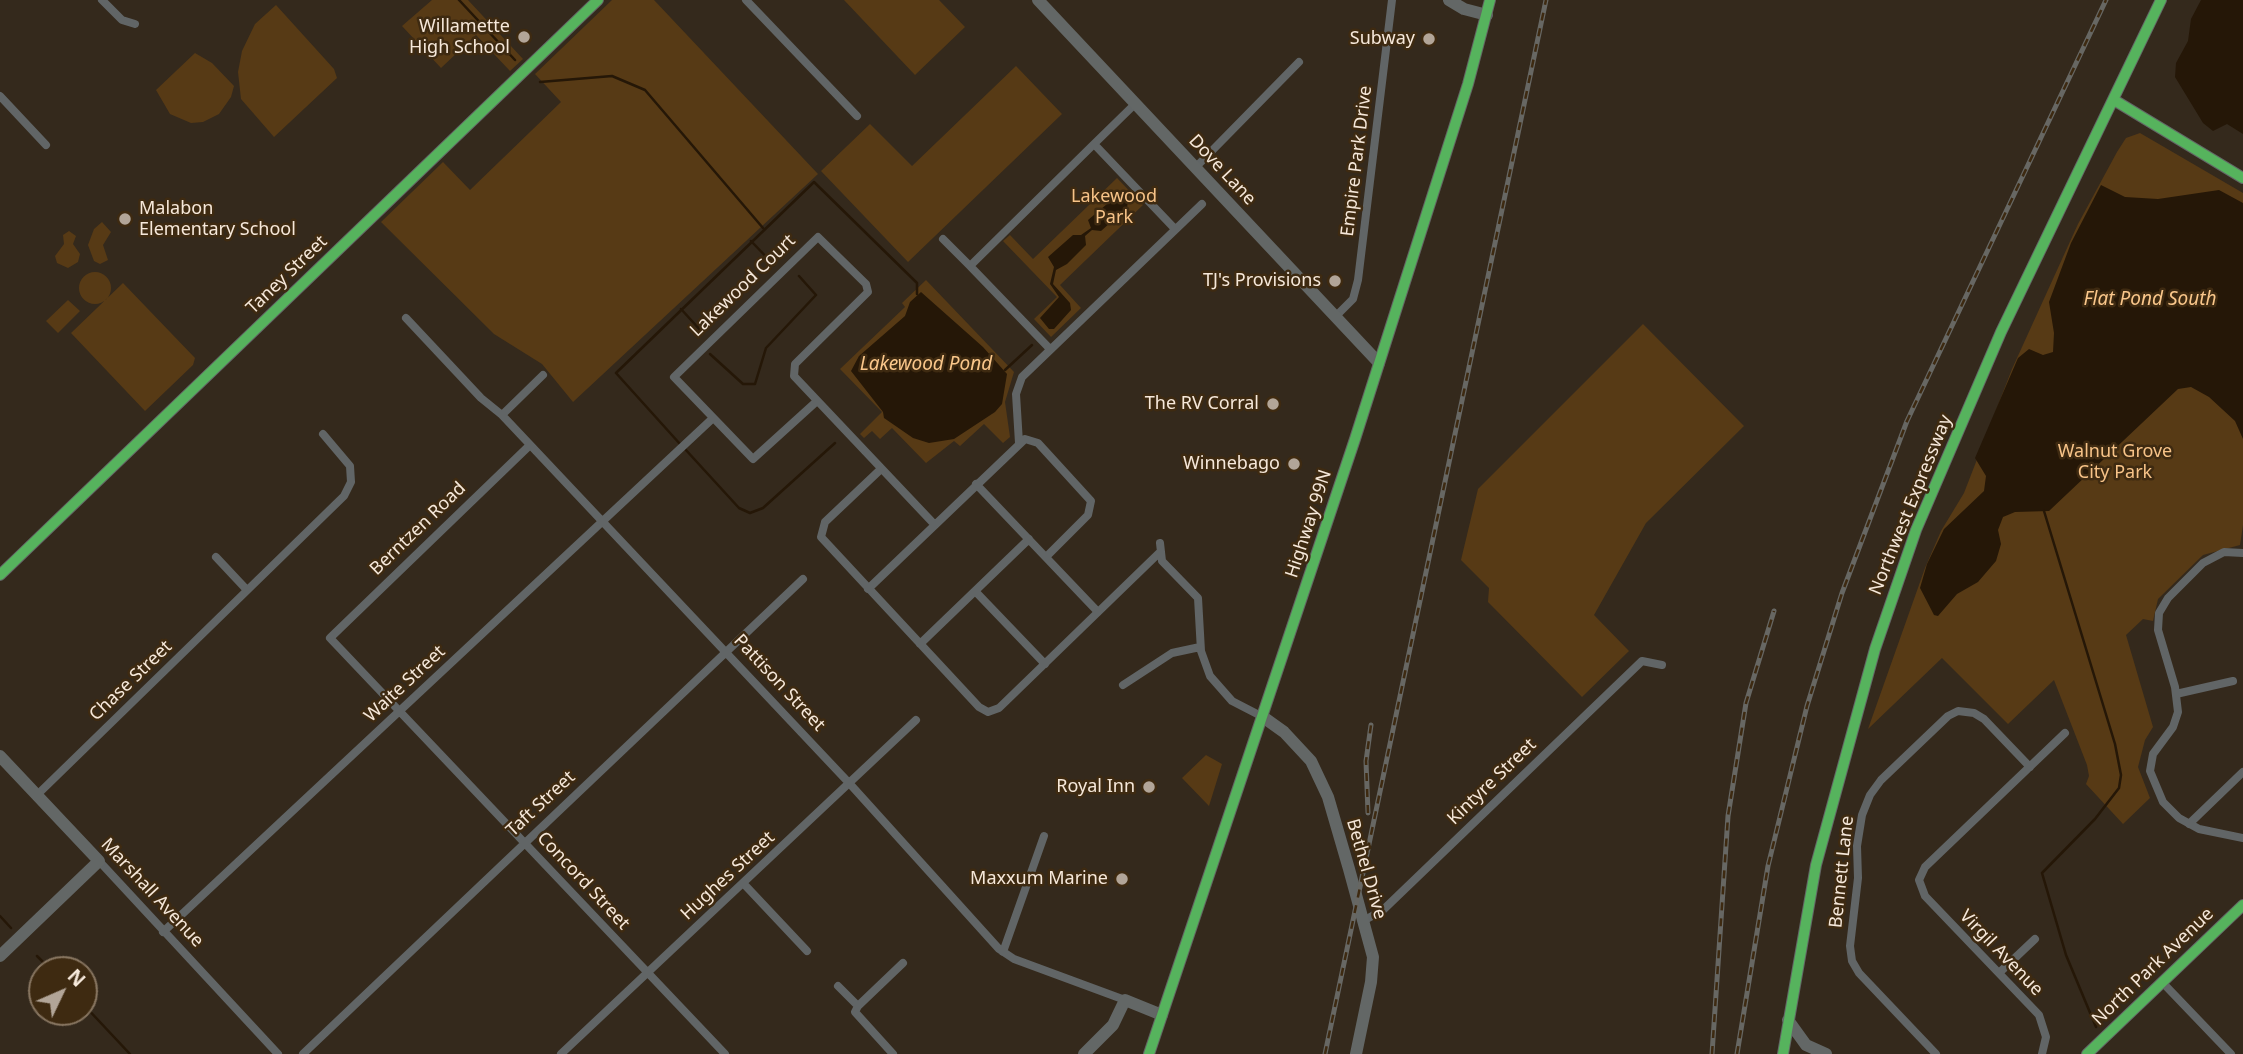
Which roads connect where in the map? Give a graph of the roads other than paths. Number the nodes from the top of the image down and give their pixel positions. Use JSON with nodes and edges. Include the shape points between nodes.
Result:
{"nodes":[{"id":1,"x":102,"y":0,"type":"edge"},
{"id":2,"x":598,"y":0,"type":"edge"},
{"id":3,"x":746,"y":0,"type":"edge"},
{"id":4,"x":1038,"y":0,"type":"edge"},
{"id":5,"x":1392,"y":0,"type":"edge"},
{"id":6,"x":1449,"y":0,"type":"edge"},
{"id":7,"x":1490,"y":0,"type":"edge"},
{"id":8,"x":2161,"y":0,"type":"edge"},
{"id":9,"x":1486,"y":15,"type":"junction"},
{"id":10,"x":135,"y":24,"type":"dead end"},
{"id":11,"x":1299,"y":62,"type":"dead end"},
{"id":12,"x":0,"y":96,"type":"edge"},
{"id":13,"x":2114,"y":100,"type":"junction"},
{"id":14,"x":1136,"y":103,"type":"junction"},
{"id":15,"x":857,"y":116,"type":"dead end"},
{"id":16,"x":1094,"y":144,"type":"junction"},
{"id":17,"x":46,"y":145,"type":"dead end"},
{"id":18,"x":1195,"y":168,"type":"junction"},
{"id":19,"x":2243,"y":178,"type":"edge"},
{"id":20,"x":1202,"y":204,"type":"dead end"},
{"id":21,"x":1175,"y":229,"type":"junction"},
{"id":22,"x":943,"y":239,"type":"dead end"},
{"id":23,"x":970,"y":266,"type":"junction"},
{"id":24,"x":1335,"y":317,"type":"junction"},
{"id":25,"x":406,"y":318,"type":"dead end"},
{"id":26,"x":1050,"y":349,"type":"junction"},
{"id":27,"x":1379,"y":363,"type":"junction"},
{"id":28,"x":543,"y":375,"type":"dead end"},
{"id":29,"x":817,"y":401,"type":"junction"},
{"id":30,"x":502,"y":415,"type":"junction"},
{"id":31,"x":712,"y":419,"type":"junction"},
{"id":32,"x":323,"y":434,"type":"dead end"},
{"id":33,"x":1019,"y":443,"type":"junction"},
{"id":34,"x":530,"y":445,"type":"junction"},
{"id":35,"x":881,"y":469,"type":"junction"},
{"id":36,"x":976,"y":484,"type":"junction"},
{"id":37,"x":602,"y":522,"type":"junction"},
{"id":38,"x":934,"y":524,"type":"junction"},
{"id":39,"x":1029,"y":539,"type":"junction"},
{"id":40,"x":1160,"y":543,"type":"dead end"},
{"id":41,"x":1159,"y":553,"type":"junction"},
{"id":42,"x":2243,"y":553,"type":"edge"},
{"id":43,"x":216,"y":557,"type":"dead end"},
{"id":44,"x":1046,"y":557,"type":"junction"},
{"id":45,"x":0,"y":576,"type":"edge"},
{"id":46,"x":803,"y":579,"type":"dead end"},
{"id":47,"x":246,"y":589,"type":"junction"},
{"id":48,"x":868,"y":589,"type":"junction"},
{"id":49,"x":975,"y":592,"type":"junction"},
{"id":50,"x":1098,"y":612,"type":"junction"},
{"id":51,"x":330,"y":638,"type":"joint"},
{"id":52,"x":920,"y":644,"type":"junction"},
{"id":53,"x":1200,"y":647,"type":"junction"},
{"id":54,"x":726,"y":652,"type":"junction"},
{"id":55,"x":1045,"y":664,"type":"junction"},
{"id":56,"x":1662,"y":665,"type":"dead end"},
{"id":57,"x":2233,"y":681,"type":"dead end"},
{"id":58,"x":1123,"y":685,"type":"dead end"},
{"id":59,"x":2176,"y":695,"type":"junction"},
{"id":60,"x":399,"y":710,"type":"junction"},
{"id":61,"x":1263,"y":717,"type":"junction"},
{"id":62,"x":916,"y":720,"type":"dead end"},
{"id":63,"x":2066,"y":733,"type":"dead end"},
{"id":64,"x":0,"y":756,"type":"edge"},
{"id":65,"x":2030,"y":767,"type":"junction"},
{"id":66,"x":2243,"y":772,"type":"edge"},
{"id":67,"x":850,"y":784,"type":"junction"},
{"id":68,"x":37,"y":795,"type":"junction"},
{"id":69,"x":2189,"y":824,"type":"junction"},
{"id":70,"x":1044,"y":836,"type":"dead end"},
{"id":71,"x":2243,"y":838,"type":"edge"},
{"id":72,"x":524,"y":842,"type":"junction"},
{"id":73,"x":99,"y":861,"type":"junction"},
{"id":74,"x":743,"y":883,"type":"junction"},
{"id":75,"x":2243,"y":905,"type":"edge"},
{"id":76,"x":1363,"y":921,"type":"junction"},
{"id":77,"x":163,"y":932,"type":"junction"},
{"id":78,"x":2035,"y":939,"type":"dead end"},
{"id":79,"x":807,"y":951,"type":"dead end"},
{"id":80,"x":1003,"y":952,"type":"junction"},
{"id":81,"x":0,"y":956,"type":"edge"},
{"id":82,"x":903,"y":963,"type":"dead end"},
{"id":83,"x":648,"y":973,"type":"junction"},
{"id":84,"x":1999,"y":973,"type":"junction"},
{"id":85,"x":2162,"y":982,"type":"junction"},
{"id":86,"x":838,"y":986,"type":"dead end"},
{"id":87,"x":1125,"y":1000,"type":"junction"},
{"id":88,"x":858,"y":1006,"type":"junction"},
{"id":89,"x":1162,"y":1014,"type":"junction"},
{"id":90,"x":1788,"y":1020,"type":"junction"},
{"id":91,"x":278,"y":1054,"type":"edge"},
{"id":92,"x":303,"y":1054,"type":"edge"},
{"id":93,"x":561,"y":1054,"type":"edge"},
{"id":94,"x":725,"y":1054,"type":"edge"},
{"id":95,"x":893,"y":1054,"type":"edge"},
{"id":96,"x":1084,"y":1054,"type":"edge"},
{"id":97,"x":1149,"y":1054,"type":"edge"},
{"id":98,"x":1356,"y":1054,"type":"edge"},
{"id":99,"x":1783,"y":1054,"type":"edge"},
{"id":100,"x":1826,"y":1054,"type":"edge"},
{"id":101,"x":1936,"y":1054,"type":"edge"},
{"id":102,"x":2042,"y":1054,"type":"edge"},
{"id":103,"x":2087,"y":1054,"type":"edge"},
{"id":104,"x":2231,"y":1054,"type":"edge"}],
"edges":[{"from":1,"to":10,"type":"street","via":[[122,20]]},
{"from":2,"to":45,"type":"street","name":"Taney Street"},
{"from":3,"to":15,"type":"street"},
{"from":4,"to":14,"type":"street","name":"Dove Lane"},
{"from":5,"to":24,"type":"street","name":"Empire Park Drive","via":[[1358,280],[1353,299]]},
{"from":6,"to":9,"type":"street"},
{"from":7,"to":9,"type":"main road","name":"Highway 99N"},
{"from":8,"to":13,"type":"street","name":"Northwest Expressway"},
{"from":9,"to":27,"type":"main road","name":"Highway 99N"},
{"from":11,"to":18,"type":"street"},
{"from":12,"to":17,"type":"street"},
{"from":13,"to":19,"type":"street"},
{"from":13,"to":90,"type":"street","name":"Northwest Expressway","via":[[2001,332],[1916,530],[1838,778],[1816,865]]},
{"from":14,"to":16,"type":"street"},
{"from":14,"to":18,"type":"street","name":"Dove Lane"},
{"from":16,"to":21,"type":"street"},
{"from":16,"to":23,"type":"street"},
{"from":18,"to":24,"type":"street","name":"Dove Lane"},
{"from":20,"to":21,"type":"street"},
{"from":21,"to":26,"type":"street"},
{"from":22,"to":23,"type":"street"},
{"from":23,"to":26,"type":"street"},
{"from":24,"to":27,"type":"street","name":"Dove Lane"},
{"from":25,"to":30,"type":"street","name":"Pattison Street"},
{"from":26,"to":33,"type":"street","via":[[1016,389]]},
{"from":27,"to":61,"type":"main road","name":"Highway 99N"},
{"from":28,"to":30,"type":"street"},
{"from":29,"to":31,"type":"street","name":"Lakewood Court","via":[[756,458],[747,456]]},
{"from":29,"to":31,"type":"street","name":"Lakewood Court","via":[[793,368],[868,288],[818,237],[674,374]]},
{"from":29,"to":35,"type":"street","name":"Lakewood Court"},
{"from":30,"to":34,"type":"street","name":"Pattison Street"},
{"from":31,"to":37,"type":"street","name":"Waite Street"},
{"from":32,"to":47,"type":"street","name":"Chase Street","via":[[350,466],[348,491]]},
{"from":33,"to":36,"type":"street"},
{"from":33,"to":44,"type":"street","via":[[1029,439],[1038,443],[1091,501],[1088,515]]},
{"from":34,"to":37,"type":"street","name":"Pattison Street"},
{"from":34,"to":51,"type":"street","name":"Berntzen Road"},
{"from":35,"to":38,"type":"street","name":"Lakewood Court"},
{"from":35,"to":48,"type":"street","via":[[820,532]]},
{"from":36,"to":38,"type":"street"},
{"from":36,"to":39,"type":"street"},
{"from":37,"to":54,"type":"street","name":"Pattison Street"},
{"from":37,"to":60,"type":"street","name":"Waite Street"},
{"from":38,"to":48,"type":"street"},
{"from":39,"to":44,"type":"street"},
{"from":39,"to":49,"type":"street"},
{"from":40,"to":41,"type":"street"},
{"from":41,"to":50,"type":"street"},
{"from":41,"to":53,"type":"street","via":[[1167,568],[1198,598]]},
{"from":42,"to":59,"type":"street","via":[[2217,554],[2163,605],[2158,622]]},
{"from":43,"to":47,"type":"street"},
{"from":44,"to":50,"type":"street"},
{"from":46,"to":54,"type":"street","name":"Taft Street"},
{"from":47,"to":68,"type":"street","name":"Chase Street"},
{"from":48,"to":52,"type":"street"},
{"from":49,"to":52,"type":"street"},
{"from":49,"to":55,"type":"street"},
{"from":50,"to":55,"type":"street"},
{"from":51,"to":60,"type":"street","name":"Concord Street"},
{"from":52,"to":55,"type":"street","via":[[988,712],[999,708]]},
{"from":53,"to":58,"type":"street","via":[[1172,653]]},
{"from":53,"to":61,"type":"street","via":[[1217,687],[1231,701]]},
{"from":54,"to":67,"type":"street","name":"Pattison Street"},
{"from":54,"to":72,"type":"street","name":"Taft Street"},
{"from":56,"to":76,"type":"street","name":"Kintyre Street","via":[[1642,660],[1383,910]]},
{"from":57,"to":59,"type":"street"},
{"from":59,"to":69,"type":"street","via":[[2176,721],[2153,754],[2150,771],[2163,802]]},
{"from":60,"to":72,"type":"street","name":"Concord Street"},
{"from":60,"to":77,"type":"street","name":"Waite Street"},
{"from":61,"to":76,"type":"street","name":"Bethel Drive","via":[[1284,732],[1321,778]]},
{"from":61,"to":89,"type":"main road","name":"Highway 99N"},
{"from":62,"to":67,"type":"street","name":"Hughes Street"},
{"from":63,"to":65,"type":"street"},
{"from":64,"to":68,"type":"street","name":"Marshall Avenue"},
{"from":65,"to":84,"type":"street","name":"Virgil Avenue","via":[[1925,867],[1919,880],[1925,896]]},
{"from":65,"to":101,"type":"street","name":"Bennett Lane","via":[[1980,716],[1953,713],[1881,780],[1861,815],[1850,946],[1853,961],[1859,973]]},
{"from":66,"to":69,"type":"street"},
{"from":67,"to":74,"type":"street","name":"Hughes Street"},
{"from":67,"to":80,"type":"street","name":"Pattison Street"},
{"from":68,"to":73,"type":"street","name":"Marshall Avenue"},
{"from":69,"to":71,"type":"street"},
{"from":70,"to":80,"type":"street"},
{"from":72,"to":83,"type":"street","name":"Concord Street"},
{"from":72,"to":92,"type":"street","name":"Taft Street"},
{"from":73,"to":77,"type":"street","name":"Marshall Avenue"},
{"from":73,"to":81,"type":"street"},
{"from":74,"to":79,"type":"street"},
{"from":74,"to":83,"type":"street","name":"Hughes Street"},
{"from":75,"to":85,"type":"street","name":"North Park Avenue"},
{"from":76,"to":98,"type":"street","name":"Bethel Drive","via":[[1373,971]]},
{"from":77,"to":91,"type":"street","name":"Marshall Avenue"},
{"from":78,"to":84,"type":"street"},
{"from":80,"to":87,"type":"street","name":"Pattison Street"},
{"from":82,"to":88,"type":"street"},
{"from":83,"to":93,"type":"street","name":"Hughes Street"},
{"from":83,"to":94,"type":"street","name":"Concord Street"},
{"from":84,"to":102,"type":"street","name":"Virgil Avenue","via":[[2042,1022],[2046,1037]]},
{"from":85,"to":103,"type":"street","name":"North Park Avenue"},
{"from":85,"to":104,"type":"street"},
{"from":86,"to":88,"type":"street"},
{"from":87,"to":89,"type":"street","name":"Pattison Street"},
{"from":87,"to":96,"type":"street","via":[[1113,1025]]},
{"from":88,"to":95,"type":"street","via":[[856,1015]]},
{"from":89,"to":97,"type":"main road","name":"Highway 99N"},
{"from":90,"to":99,"type":"street","name":"Northwest Expressway"},
{"from":90,"to":100,"type":"street","via":[[1805,1045]]}]}
